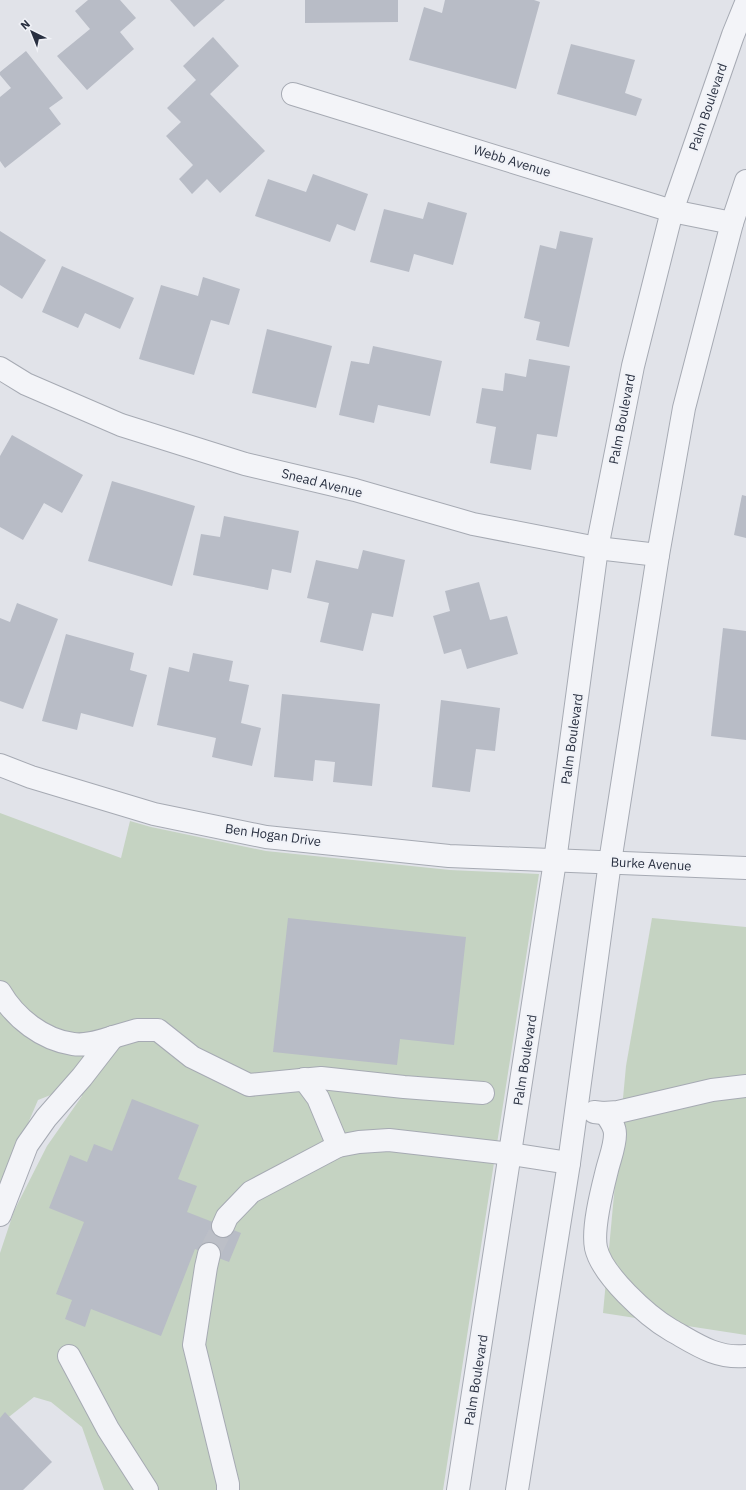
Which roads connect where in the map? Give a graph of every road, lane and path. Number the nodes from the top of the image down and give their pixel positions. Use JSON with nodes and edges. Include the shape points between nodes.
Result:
{"nodes":[{"id":1,"x":746,"y":3,"type":"edge"},
{"id":2,"x":293,"y":94,"type":"dead end"},
{"id":3,"x":746,"y":180,"type":"edge"},
{"id":4,"x":672,"y":211,"type":"junction"},
{"id":5,"x":732,"y":224,"type":"junction"},
{"id":6,"x":0,"y":368,"type":"edge"},
{"id":7,"x":597,"y":548,"type":"junction"},
{"id":8,"x":658,"y":556,"type":"junction"},
{"id":9,"x":0,"y":765,"type":"edge"},
{"id":10,"x":555,"y":861,"type":"junction"},
{"id":11,"x":610,"y":862,"type":"junction"},
{"id":12,"x":746,"y":868,"type":"edge"},
{"id":13,"x":0,"y":992,"type":"edge"},
{"id":14,"x":112,"y":1037,"type":"junction"},
{"id":15,"x":304,"y":1079,"type":"junction"},
{"id":16,"x":746,"y":1086,"type":"edge"},
{"id":17,"x":483,"y":1094,"type":"dead end"},
{"id":18,"x":338,"y":1146,"type":"junction"},
{"id":19,"x":511,"y":1154,"type":"junction"},
{"id":20,"x":569,"y":1163,"type":"junction"},
{"id":21,"x":0,"y":1215,"type":"edge"},
{"id":22,"x":223,"y":1226,"type":"tunnel mouth"},
{"id":23,"x":210,"y":1254,"type":"tunnel mouth"},
{"id":24,"x":69,"y":1356,"type":"dead end"},
{"id":25,"x":746,"y":1356,"type":"edge"},
{"id":26,"x":147,"y":1490,"type":"edge"},
{"id":27,"x":228,"y":1490,"type":"edge"},
{"id":28,"x":458,"y":1490,"type":"edge"},
{"id":29,"x":517,"y":1490,"type":"edge"}],
"edges":[{"from":1,"to":4,"type":"street","name":"Palm Boulevard"},
{"from":2,"to":4,"type":"street","name":"Webb Avenue"},
{"from":3,"to":5,"type":"street"},
{"from":4,"to":5,"type":"street","name":"Webb Avenue"},
{"from":4,"to":7,"type":"street","name":"Palm Boulevard","via":[[633,366]]},
{"from":5,"to":8,"type":"street","via":[[684,408]]},
{"from":6,"to":7,"type":"street","name":"Snead Avenue","via":[[26,384],[121,425],[245,464],[355,490],[473,524]]},
{"from":7,"to":8,"type":"street","name":"Snead Avenue"},
{"from":7,"to":10,"type":"street","name":"Palm Boulevard"},
{"from":8,"to":11,"type":"street"},
{"from":9,"to":10,"type":"street","name":"Ben Hogan Drive","via":[[30,777],[154,814],[266,837],[449,856]]},
{"from":10,"to":11,"type":"street","name":"Burke Avenue"},
{"from":10,"to":19,"type":"street","name":"Palm Boulevard"},
{"from":11,"to":12,"type":"street","name":"Burke Avenue"},
{"from":11,"to":20,"type":"street"},
{"from":13,"to":14,"type":"street","via":[[27,1024],[59,1041],[74,1045]]},
{"from":14,"to":15,"type":"street","via":[[137,1030],[158,1030],[192,1057],[249,1085]]},
{"from":14,"to":21,"type":"street","via":[[26,1145]]},
{"from":15,"to":17,"type":"street","via":[[321,1078]]},
{"from":15,"to":18,"type":"street","via":[[318,1098]]},
{"from":16,"to":25,"type":"street","via":[[712,1090],[618,1112],[598,1113],[612,1122],[615,1135],[595,1233],[596,1248],[601,1261],[625,1291],[665,1326],[707,1350],[733,1358]]},
{"from":18,"to":19,"type":"street","via":[[389,1140]]},
{"from":18,"to":22,"type":"street","via":[[251,1192],[227,1217]]},
{"from":19,"to":20,"type":"street"},
{"from":19,"to":28,"type":"street","name":"Palm Boulevard"},
{"from":20,"to":29,"type":"street"},
{"from":23,"to":27,"type":"street","via":[[194,1345]]},
{"from":24,"to":26,"type":"street","via":[[108,1429]]}]}
